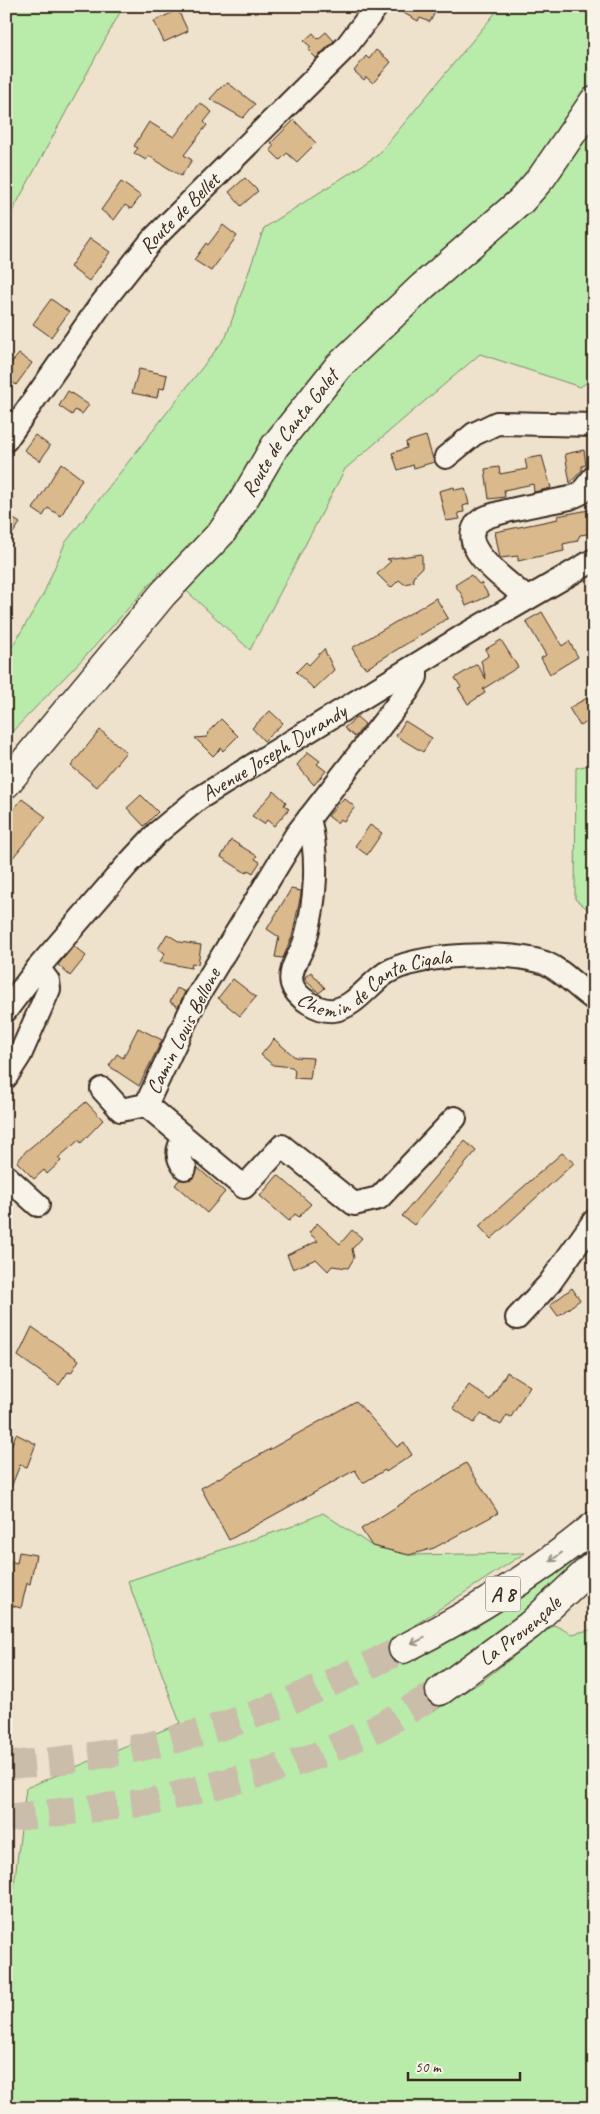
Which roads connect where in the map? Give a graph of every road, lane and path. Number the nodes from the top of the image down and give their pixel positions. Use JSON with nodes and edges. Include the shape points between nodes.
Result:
{"nodes":[{"id":1,"x":378,"y":6,"type":"edge"},
{"id":2,"x":594,"y":101,"type":"edge"},
{"id":3,"x":594,"y":425,"type":"edge"},
{"id":4,"x":6,"y":440,"type":"edge"},
{"id":5,"x":446,"y":458,"type":"dead end"},
{"id":6,"x":594,"y":477,"type":"edge"},
{"id":7,"x":594,"y":560,"type":"edge"},
{"id":8,"x":526,"y":598,"type":"junction"},
{"id":9,"x":416,"y":666,"type":"junction"},
{"id":10,"x":6,"y":784,"type":"edge"},
{"id":11,"x":309,"y":818,"type":"junction"},
{"id":12,"x":38,"y":968,"type":"junction"},
{"id":13,"x":594,"y":999,"type":"edge"},
{"id":14,"x":6,"y":1010,"type":"edge"},
{"id":15,"x":6,"y":1077,"type":"edge"},
{"id":16,"x":102,"y":1089,"type":"dead end"},
{"id":17,"x":146,"y":1105,"type":"junction"},
{"id":18,"x":455,"y":1118,"type":"dead end"},
{"id":19,"x":184,"y":1139,"type":"junction"},
{"id":20,"x":185,"y":1168,"type":"dead end"},
{"id":21,"x":6,"y":1176,"type":"edge"},
{"id":22,"x":38,"y":1205,"type":"dead end"},
{"id":23,"x":594,"y":1222,"type":"edge"},
{"id":24,"x":517,"y":1318,"type":"dead end"},
{"id":25,"x":594,"y":1526,"type":"edge"},
{"id":26,"x":594,"y":1565,"type":"edge"},
{"id":27,"x":403,"y":1649,"type":"tunnel mouth"},
{"id":28,"x":440,"y":1691,"type":"tunnel mouth"}],
"edges":[{"from":1,"to":4,"type":"street","name":"Route de Bellet","via":[[346,48],[152,240],[99,307]]},
{"from":2,"to":10,"type":"main road","name":"Route de Canta Galet","via":[[542,178],[521,202],[423,286],[338,367],[275,446],[222,532],[163,594]]},
{"from":3,"to":5,"type":"street","via":[[497,424],[474,434]]},
{"from":6,"to":8,"type":"street","via":[[581,492],[570,498],[488,516],[475,526],[472,538],[475,547],[488,564]]},
{"from":7,"to":8,"type":"street","name":"Avenue Joseph Durandy"},
{"from":8,"to":9,"type":"street","name":"Avenue Joseph Durandy"},
{"from":9,"to":11,"type":"street","name":"Camin Louis Bellone","via":[[416,677],[407,692]]},
{"from":9,"to":12,"type":"street","name":"Avenue Joseph Durandy","via":[[217,785],[180,813],[127,865]]},
{"from":11,"to":13,"type":"street","name":"Chemin de Canta Cigala","via":[[314,847],[313,897],[304,942],[291,981],[302,999],[322,1009],[333,1010],[356,999],[387,972],[408,965],[502,954],[546,964]]},
{"from":11,"to":17,"type":"street","name":"Camin Louis Bellone","via":[[196,999]]},
{"from":12,"to":14,"type":"street","name":"Avenue Joseph Durandy"},
{"from":12,"to":15,"type":"street","via":[[48,981],[49,989],[20,1056]]},
{"from":16,"to":17,"type":"street","via":[[121,1110]]},
{"from":17,"to":19,"type":"street","name":"Camin Louis Bellone"},
{"from":18,"to":19,"type":"street","name":"Camin Louis Bellone","via":[[379,1198],[354,1204],[282,1146],[244,1187]]},
{"from":19,"to":20,"type":"street","via":[[178,1155]]},
{"from":21,"to":22,"type":"street"},
{"from":23,"to":24,"type":"street","via":[[558,1273]]},
{"from":25,"to":27,"type":"main road","name":"La Provençale","number":"A 8","one_way":true,"via":[[510,1590]]},
{"from":26,"to":28,"type":"main road","name":"La Provençale","number":"A 8","via":[[530,1625]]}]}
